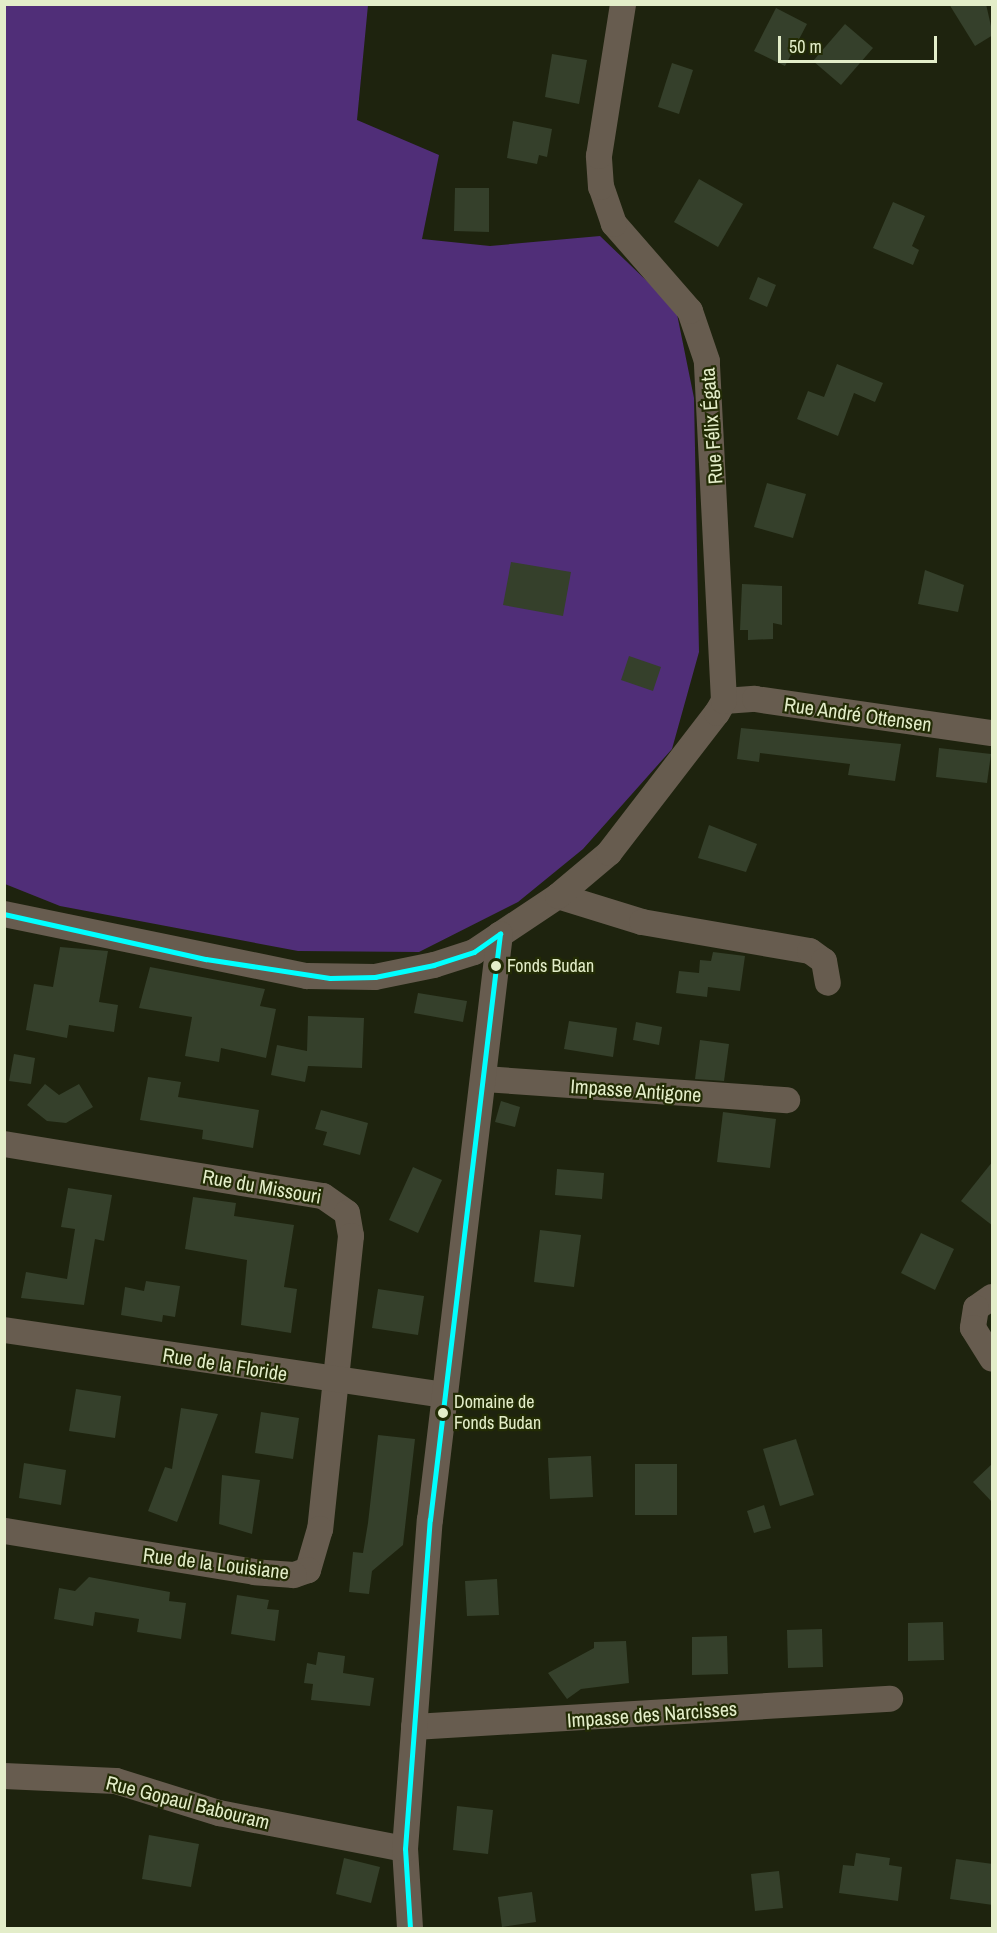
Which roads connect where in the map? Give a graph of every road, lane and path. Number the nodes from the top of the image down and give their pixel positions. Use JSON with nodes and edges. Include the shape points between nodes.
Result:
{"nodes":[{"id":1,"x":623,"y":4,"type":"edge"},
{"id":2,"x":724,"y":701,"type":"junction"},
{"id":3,"x":993,"y":733,"type":"edge"},
{"id":4,"x":558,"y":896,"type":"junction"},
{"id":5,"x":4,"y":914,"type":"edge"},
{"id":6,"x":500,"y":934,"type":"junction"},
{"id":7,"x":828,"y":983,"type":"dead end"},
{"id":8,"x":484,"y":1079,"type":"junction"},
{"id":9,"x":787,"y":1100,"type":"dead end"},
{"id":10,"x":4,"y":1144,"type":"edge"},
{"id":11,"x":993,"y":1297,"type":"edge"},
{"id":12,"x":4,"y":1330,"type":"edge"},
{"id":13,"x":993,"y":1359,"type":"edge"},
{"id":14,"x":333,"y":1380,"type":"junction"},
{"id":15,"x":446,"y":1395,"type":"junction"},
{"id":16,"x":4,"y":1532,"type":"edge"},
{"id":17,"x":890,"y":1699,"type":"dead end"},
{"id":18,"x":414,"y":1727,"type":"junction"},
{"id":19,"x":4,"y":1776,"type":"edge"},
{"id":20,"x":405,"y":1849,"type":"junction"},
{"id":21,"x":410,"y":1929,"type":"edge"}],
"edges":[{"from":1,"to":2,"type":"street","name":"Rue Félix Égata","via":[[599,156],[601,187],[614,224],[690,311],[705,353],[713,412]]},
{"from":2,"to":3,"type":"street","name":"Rue André Ottensen","via":[[755,699]]},
{"from":2,"to":4,"type":"street","via":[[609,854]]},
{"from":4,"to":6,"type":"street"},
{"from":4,"to":7,"type":"street","via":[[642,922],[810,951],[824,961]]},
{"from":5,"to":6,"type":"street","via":[[206,959],[330,978],[375,977],[434,965],[474,952]]},
{"from":6,"to":8,"type":"street"},
{"from":8,"to":9,"type":"street","name":"Impasse Antigone"},
{"from":8,"to":15,"type":"street"},
{"from":10,"to":14,"type":"street","name":"Rue du Missouri","via":[[332,1199],[346,1213],[351,1236]]},
{"from":11,"to":13,"type":"street","via":[[976,1308],[973,1328]]},
{"from":12,"to":14,"type":"street","name":"Rue de la Floride"},
{"from":14,"to":15,"type":"street","name":"Rue de la Floride"},
{"from":14,"to":16,"type":"street","name":"Rue de la Louisiane","via":[[320,1529],[308,1570],[294,1575],[255,1572]]},
{"from":15,"to":18,"type":"street"},
{"from":17,"to":18,"type":"street","name":"Impasse des Narcisses"},
{"from":18,"to":20,"type":"street"},
{"from":19,"to":20,"type":"street","name":"Rue Gopaul Babouram","via":[[117,1781],[219,1814]]},
{"from":20,"to":21,"type":"street"}]}
